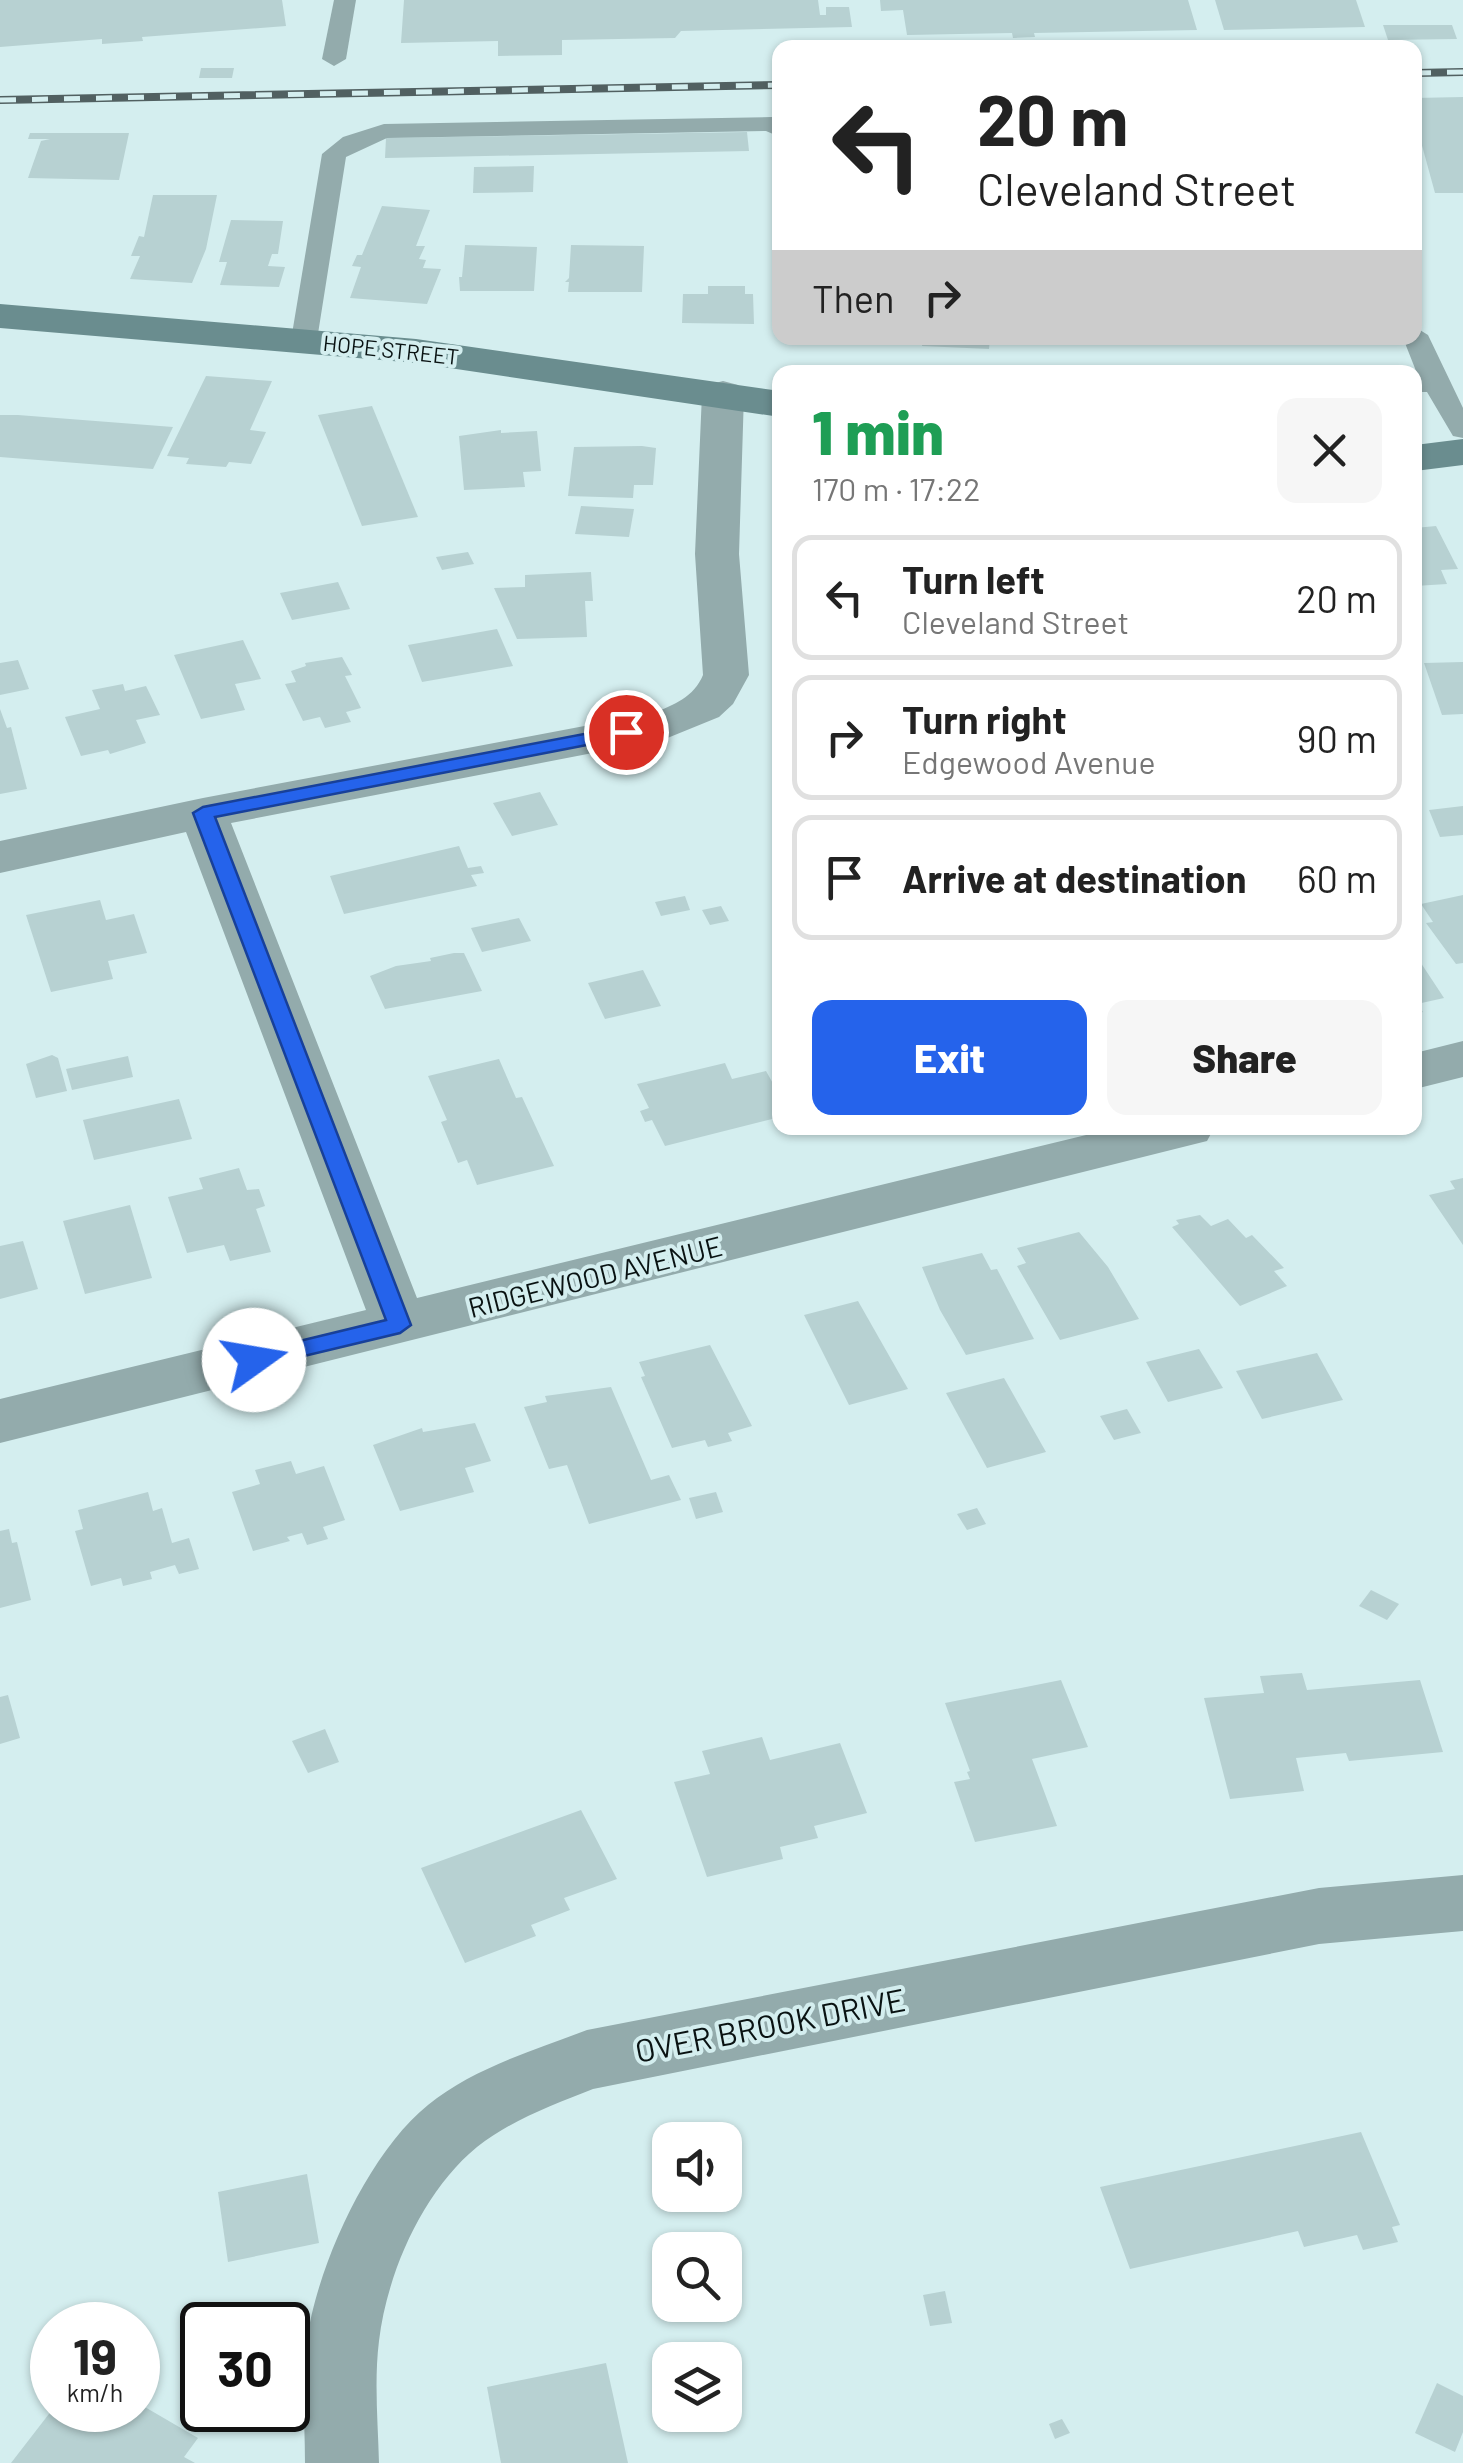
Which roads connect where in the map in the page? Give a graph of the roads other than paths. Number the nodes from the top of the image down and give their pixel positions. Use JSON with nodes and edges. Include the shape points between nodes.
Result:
{"nodes":[{"id":1,"x":345,"y":0,"type":"edge"},
{"id":2,"x":334,"y":60,"type":"dead end"},
{"id":3,"x":772,"y":124,"type":"edge"},
{"id":4,"x":0,"y":316,"type":"edge"},
{"id":5,"x":304,"y":340,"type":"junction"},
{"id":6,"x":1425,"y":384,"type":"edge"},
{"id":7,"x":723,"y":394,"type":"junction"},
{"id":8,"x":772,"y":403,"type":"edge"},
{"id":9,"x":1463,"y":430,"type":"edge"},
{"id":10,"x":1463,"y":452,"type":"edge"},
{"id":11,"x":1422,"y":457,"type":"edge"},
{"id":12,"x":203,"y":813,"type":"junction"},
{"id":13,"x":0,"y":857,"type":"edge"},
{"id":14,"x":1463,"y":1059,"type":"edge"},
{"id":15,"x":1422,"y":1069,"type":"edge"},
{"id":16,"x":1160,"y":1135,"type":"edge"},
{"id":17,"x":400,"y":1325,"type":"junction"},
{"id":18,"x":0,"y":1421,"type":"edge"},
{"id":19,"x":1463,"y":1904,"type":"edge"},
{"id":20,"x":342,"y":2463,"type":"edge"}],
"edges":[{"from":1,"to":2,"type":"lane"},
{"from":3,"to":5,"type":"lane","via":[[384,131],[352,142],[334,154]]},
{"from":4,"to":5,"type":"main road","name":"HOPE STREET"},
{"from":5,"to":7,"type":"main road","name":"HOPE STREET"},
{"from":6,"to":9,"type":"lane"},
{"from":7,"to":8,"type":"main road","name":"HOPE STREET"},
{"from":7,"to":12,"type":"street","via":[[718,554],[726,675],[721,693],[707,705],[665,724]]},
{"from":10,"to":11,"type":"main road"},
{"from":12,"to":13,"type":"street"},
{"from":12,"to":17,"type":"street"},
{"from":14,"to":15,"type":"street"},
{"from":16,"to":17,"type":"street","name":"RIDGEWOOD AVENUE"},
{"from":17,"to":18,"type":"street","name":"RIDGEWOOD AVENUE"},
{"from":19,"to":20,"type":"street","name":"OVER BROOK DRIVE","via":[[1319,1916],[1184,1942],[587,2060],[511,2090],[449,2128],[395,2193],[343,2338]]}]}
